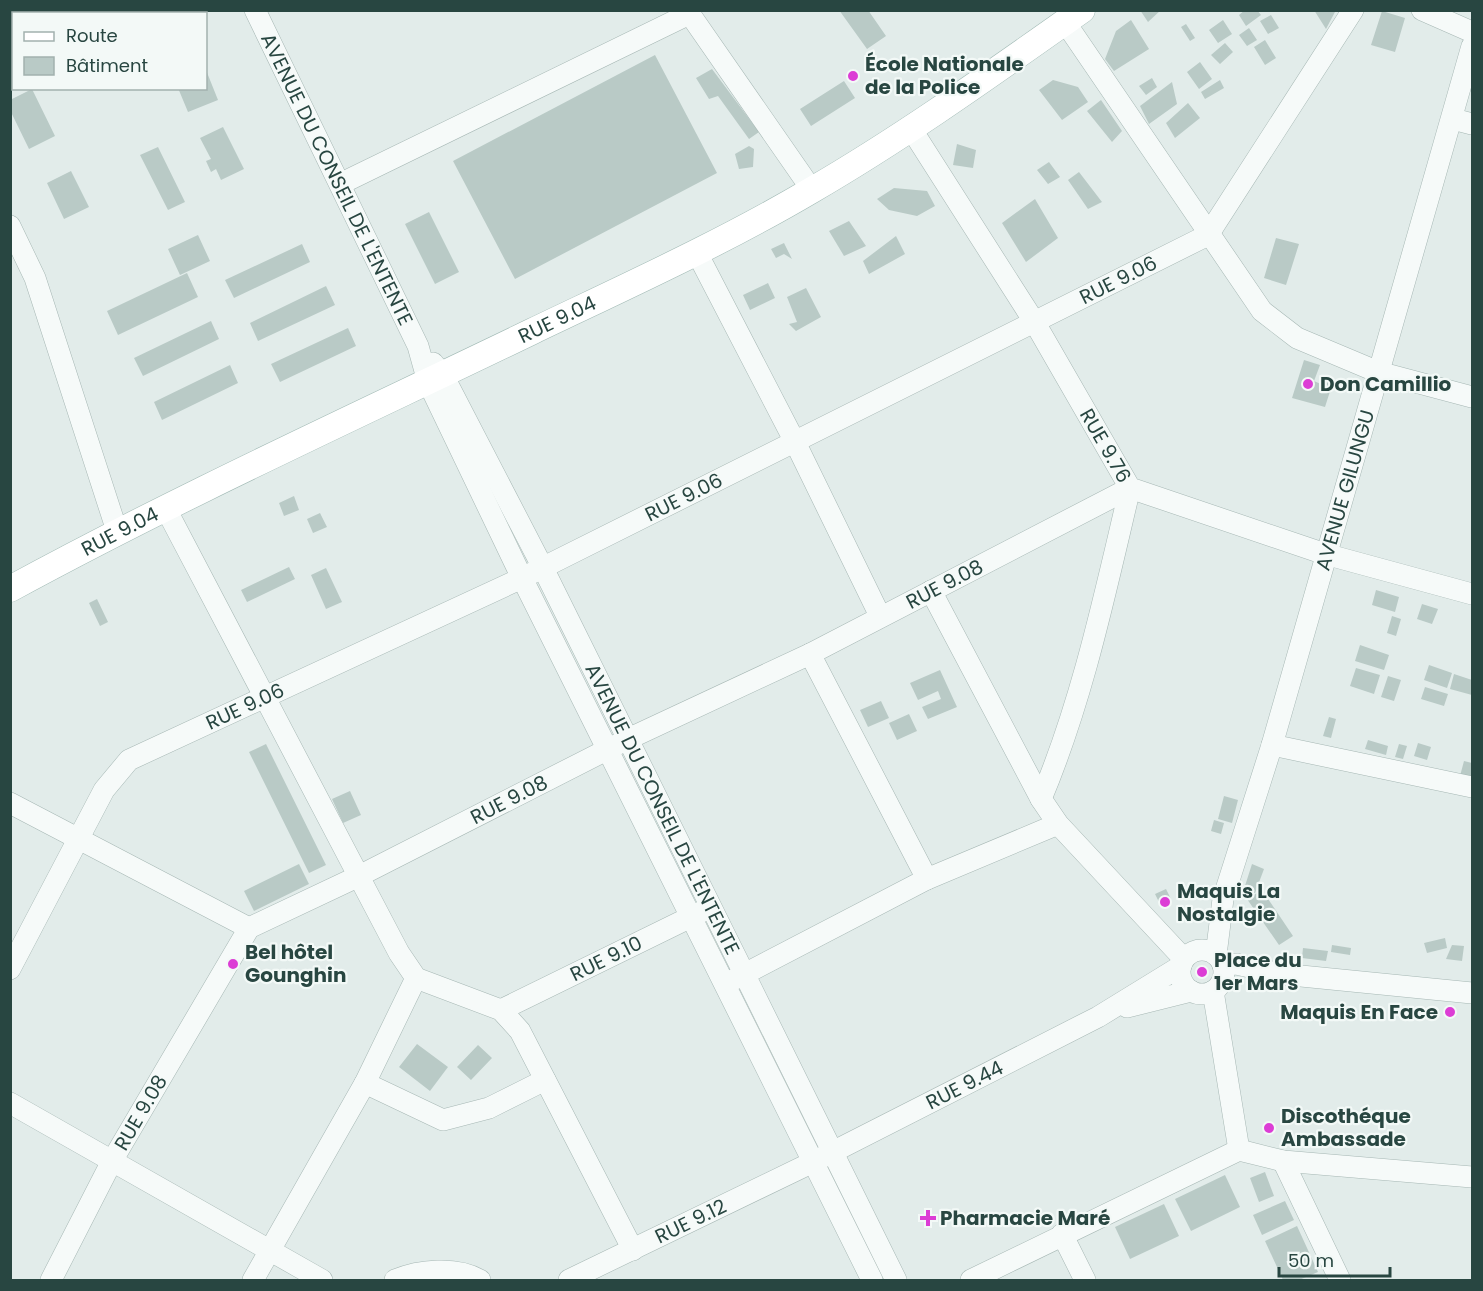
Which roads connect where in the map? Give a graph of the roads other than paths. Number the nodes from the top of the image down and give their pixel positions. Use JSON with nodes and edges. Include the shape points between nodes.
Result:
{"nodes":[{"id":1,"x":255,"y":10,"type":"edge"},
{"id":2,"x":1353,"y":10,"type":"edge"},
{"id":3,"x":1422,"y":10,"type":"edge"},
{"id":4,"x":688,"y":12,"type":"edge"},
{"id":5,"x":1074,"y":16,"type":"edge"},
{"id":6,"x":1473,"y":32,"type":"edge"},
{"id":7,"x":1473,"y":46,"type":"edge"},
{"id":8,"x":1463,"y":122,"type":"edge"},
{"id":9,"x":910,"y":128,"type":"junction"},
{"id":10,"x":340,"y":184,"type":"junction"},
{"id":11,"x":813,"y":190,"type":"junction"},
{"id":12,"x":10,"y":226,"type":"edge"},
{"id":13,"x":1208,"y":236,"type":"junction"},
{"id":14,"x":697,"y":253,"type":"junction"},
{"id":15,"x":1035,"y":323,"type":"junction"},
{"id":16,"x":1378,"y":372,"type":"junction"},
{"id":17,"x":435,"y":378,"type":"junction"},
{"id":18,"x":1473,"y":397,"type":"edge"},
{"id":19,"x":795,"y":442,"type":"junction"},
{"id":20,"x":1130,"y":488,"type":"junction"},
{"id":21,"x":166,"y":509,"type":"junction"},
{"id":22,"x":117,"y":531,"type":"junction"},
{"id":23,"x":1325,"y":554,"type":"junction"},
{"id":24,"x":543,"y":568,"type":"junction"},
{"id":25,"x":522,"y":578,"type":"junction"},
{"id":26,"x":10,"y":589,"type":"edge"},
{"id":27,"x":931,"y":591,"type":"junction"},
{"id":28,"x":1473,"y":594,"type":"edge"},
{"id":29,"x":880,"y":616,"type":"junction"},
{"id":30,"x":810,"y":654,"type":"junction"},
{"id":31,"x":264,"y":699,"type":"junction"},
{"id":32,"x":618,"y":744,"type":"junction"},
{"id":33,"x":1272,"y":745,"type":"junction"},
{"id":34,"x":1473,"y":787,"type":"edge"},
{"id":35,"x":1041,"y":799,"type":"junction"},
{"id":36,"x":10,"y":803,"type":"edge"},
{"id":37,"x":1058,"y":824,"type":"junction"},
{"id":38,"x":77,"y":840,"type":"junction"},
{"id":39,"x":357,"y":877,"type":"junction"},
{"id":40,"x":927,"y":879,"type":"junction"},
{"id":41,"x":702,"y":912,"type":"junction"},
{"id":42,"x":249,"y":928,"type":"junction"},
{"id":43,"x":10,"y":969,"type":"edge"},
{"id":44,"x":1203,"y":972,"type":"junction"},
{"id":45,"x":416,"y":978,"type":"junction"},
{"id":46,"x":734,"y":980,"type":"junction"},
{"id":47,"x":1473,"y":993,"type":"edge"},
{"id":48,"x":501,"y":1010,"type":"junction"},
{"id":49,"x":544,"y":1080,"type":"junction"},
{"id":50,"x":365,"y":1083,"type":"junction"},
{"id":51,"x":10,"y":1103,"type":"edge"},
{"id":52,"x":1239,"y":1150,"type":"junction"},
{"id":53,"x":832,"y":1152,"type":"junction"},
{"id":54,"x":112,"y":1161,"type":"junction"},
{"id":55,"x":1283,"y":1161,"type":"junction"},
{"id":56,"x":813,"y":1162,"type":"junction"},
{"id":57,"x":1473,"y":1177,"type":"edge"},
{"id":58,"x":1062,"y":1234,"type":"junction"},
{"id":59,"x":270,"y":1249,"type":"junction"},
{"id":60,"x":633,"y":1250,"type":"junction"},
{"id":61,"x":51,"y":1281,"type":"edge"},
{"id":62,"x":253,"y":1281,"type":"edge"},
{"id":63,"x":322,"y":1281,"type":"edge"},
{"id":64,"x":395,"y":1281,"type":"edge"},
{"id":65,"x":480,"y":1281,"type":"edge"},
{"id":66,"x":569,"y":1281,"type":"edge"},
{"id":67,"x":872,"y":1281,"type":"edge"},
{"id":68,"x":896,"y":1281,"type":"edge"},
{"id":69,"x":971,"y":1281,"type":"edge"},
{"id":70,"x":1085,"y":1281,"type":"edge"},
{"id":71,"x":1340,"y":1281,"type":"edge"}],
"edges":[{"from":1,"to":10,"type":"street","name":"AVENUE DU CONSEIL DE L'ENTENTE"},
{"from":2,"to":13,"type":"street"},
{"from":3,"to":6,"type":"street"},
{"from":4,"to":10,"type":"street"},
{"from":4,"to":11,"type":"street"},
{"from":5,"to":9,"type":"main road","name":"RUE 9.04"},
{"from":5,"to":13,"type":"street"},
{"from":7,"to":8,"type":"street","name":"AVENUE GILUNGU"},
{"from":8,"to":16,"type":"street","name":"AVENUE GILUNGU"},
{"from":9,"to":11,"type":"main road","name":"RUE 9.04"},
{"from":9,"to":15,"type":"street","name":"RUE 9.76"},
{"from":10,"to":17,"type":"street","name":"AVENUE DU CONSEIL DE L'ENTENTE"},
{"from":11,"to":14,"type":"main road","name":"RUE 9.04"},
{"from":12,"to":22,"type":"street","via":[[36,278]]},
{"from":13,"to":15,"type":"street","name":"RUE 9.06"},
{"from":13,"to":16,"type":"street","via":[[1262,311],[1297,338]]},
{"from":14,"to":17,"type":"main road","name":"RUE 9.04"},
{"from":14,"to":19,"type":"street"},
{"from":15,"to":19,"type":"street","name":"RUE 9.06"},
{"from":15,"to":20,"type":"street","name":"RUE 9.76"},
{"from":16,"to":18,"type":"street"},
{"from":16,"to":23,"type":"street","name":"AVENUE GILUNGU"},
{"from":17,"to":21,"type":"main road","name":"RUE 9.04","via":[[261,459]]},
{"from":17,"to":24,"type":"street","name":"AVENUE DU CONSEIL DE L'ENTENTE"},
{"from":17,"to":25,"type":"street","name":"AVENUE DU CONSEIL DE L'ENTENTE"},
{"from":19,"to":24,"type":"street","name":"RUE 9.06"},
{"from":19,"to":29,"type":"street"},
{"from":20,"to":23,"type":"street","name":"RUE 9.76"},
{"from":20,"to":27,"type":"street","name":"RUE 9.08"},
{"from":20,"to":35,"type":"street","via":[[1064,746]]},
{"from":21,"to":22,"type":"main road","name":"RUE 9.04"},
{"from":21,"to":31,"type":"street"},
{"from":22,"to":26,"type":"main road","name":"RUE 9.04"},
{"from":23,"to":28,"type":"street","name":"RUE 9.76"},
{"from":23,"to":33,"type":"street","name":"AVENUE GILUNGU"},
{"from":24,"to":25,"type":"street","name":"RUE 9.06"},
{"from":24,"to":32,"type":"street","name":"AVENUE DU CONSEIL DE L'ENTENTE"},
{"from":25,"to":31,"type":"street","name":"RUE 9.06"},
{"from":25,"to":32,"type":"street","name":"AVENUE DU CONSEIL DE L'ENTENTE"},
{"from":27,"to":29,"type":"street","name":"RUE 9.08"},
{"from":27,"to":35,"type":"street"},
{"from":29,"to":30,"type":"street","name":"RUE 9.08"},
{"from":30,"to":32,"type":"street","name":"RUE 9.08"},
{"from":30,"to":40,"type":"street"},
{"from":31,"to":38,"type":"street","name":"RUE 9.06","via":[[129,760],[104,790]]},
{"from":31,"to":39,"type":"street"},
{"from":32,"to":39,"type":"street","name":"RUE 9.08"},
{"from":32,"to":41,"type":"street","name":"AVENUE DU CONSEIL DE L'ENTENTE"},
{"from":33,"to":34,"type":"street"},
{"from":33,"to":44,"type":"street","name":"AVENUE GILUNGU"},
{"from":35,"to":37,"type":"street"},
{"from":36,"to":38,"type":"street"},
{"from":37,"to":40,"type":"street"},
{"from":37,"to":44,"type":"street"},
{"from":38,"to":42,"type":"street"},
{"from":38,"to":43,"type":"street","name":"RUE 9.06"},
{"from":39,"to":42,"type":"street","name":"RUE 9.08"},
{"from":39,"to":45,"type":"street"},
{"from":40,"to":46,"type":"street"},
{"from":41,"to":46,"type":"street","name":"AVENUE DU CONSEIL DE L'ENTENTE"},
{"from":41,"to":48,"type":"street","name":"RUE 9.10"},
{"from":42,"to":54,"type":"street","name":"RUE 9.08"},
{"from":44,"to":47,"type":"street","name":"RUE 9.44","via":[[1238,978],[1281,974]]},
{"from":44,"to":52,"type":"street","name":"AVENUE GILUNGU","via":[[1218,1011],[1218,1033]]},
{"from":44,"to":53,"type":"street","name":"RUE 9.44","via":[[1098,1017]]},
{"from":45,"to":48,"type":"street"},
{"from":45,"to":50,"type":"street"},
{"from":46,"to":53,"type":"street","name":"AVENUE DU CONSEIL DE L'ENTENTE"},
{"from":46,"to":56,"type":"street","name":"AVENUE DU CONSEIL DE L'ENTENTE"},
{"from":48,"to":49,"type":"street","via":[[520,1031]]},
{"from":49,"to":50,"type":"street","via":[[489,1108],[443,1120]]},
{"from":49,"to":60,"type":"street"},
{"from":50,"to":59,"type":"street"},
{"from":51,"to":54,"type":"street"},
{"from":52,"to":55,"type":"street"},
{"from":52,"to":58,"type":"street"},
{"from":53,"to":56,"type":"street","name":"RUE 9.44"},
{"from":53,"to":68,"type":"street","name":"AVENUE DU CONSEIL DE L'ENTENTE"},
{"from":54,"to":59,"type":"street"},
{"from":54,"to":61,"type":"street","name":"RUE 9.08"},
{"from":55,"to":57,"type":"street"},
{"from":55,"to":71,"type":"street"},
{"from":56,"to":60,"type":"street","name":"RUE 9.12"},
{"from":56,"to":67,"type":"street","name":"AVENUE DU CONSEIL DE L'ENTENTE"},
{"from":58,"to":69,"type":"street"},
{"from":58,"to":70,"type":"street"},
{"from":59,"to":62,"type":"street"},
{"from":59,"to":63,"type":"street"},
{"from":60,"to":66,"type":"street","name":"RUE 9.12"},
{"from":64,"to":65,"type":"street","via":[[416,1273],[458,1272]]}]}
